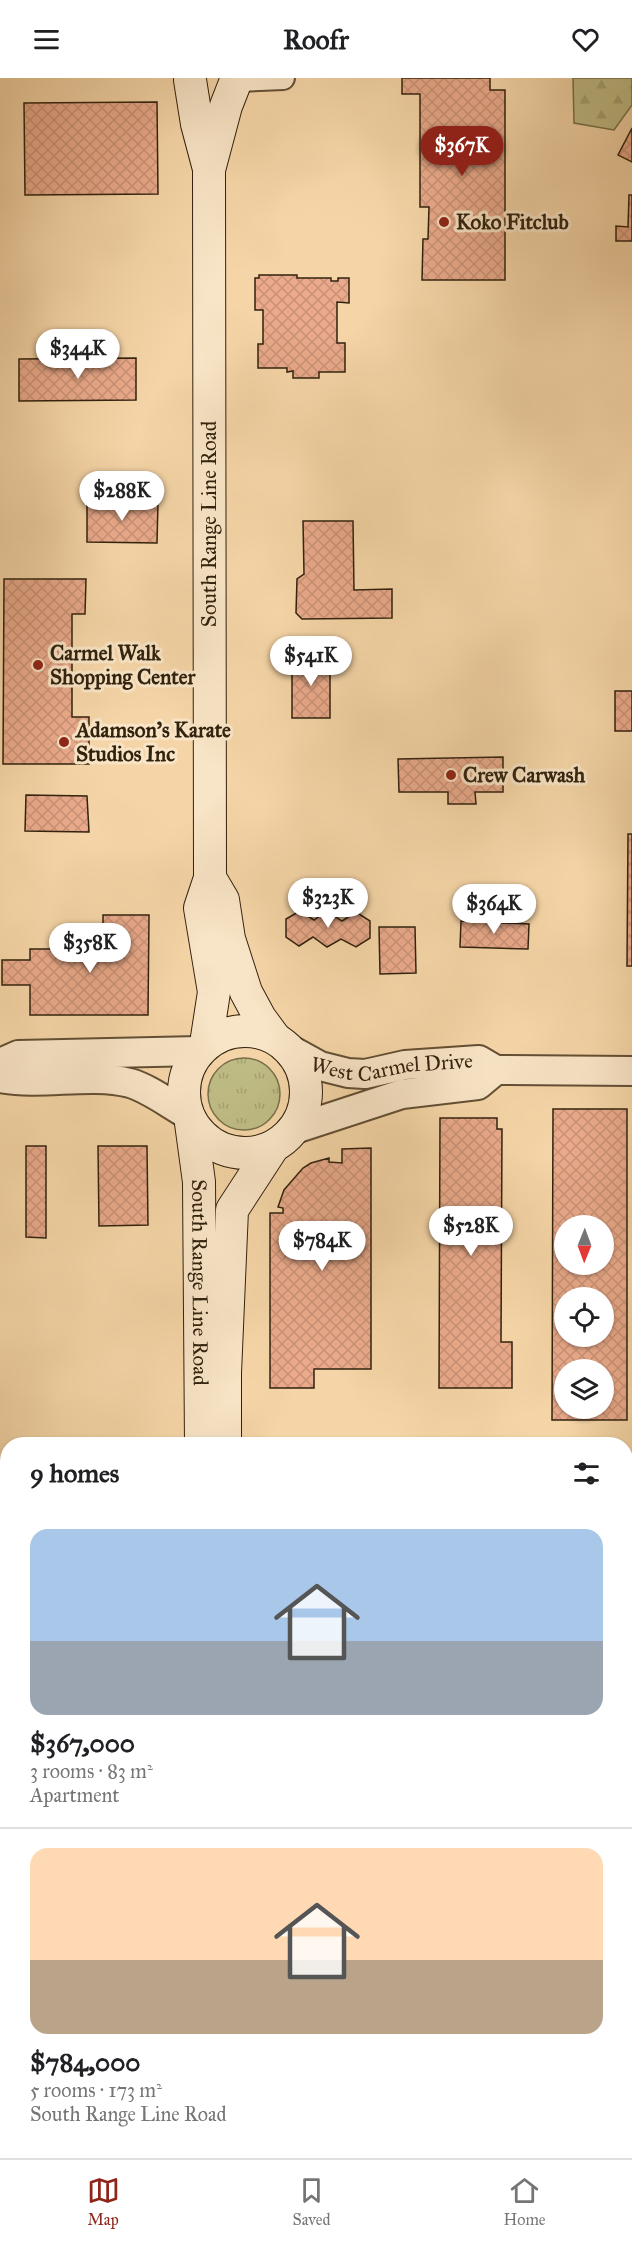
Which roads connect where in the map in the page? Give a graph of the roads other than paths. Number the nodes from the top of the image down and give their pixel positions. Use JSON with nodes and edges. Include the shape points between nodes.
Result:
{"nodes":[{"id":1,"x":283,"y":78,"type":"edge"},
{"id":2,"x":189,"y":79,"type":"edge"},
{"id":3,"x":239,"y":81,"type":"edge"},
{"id":4,"x":209,"y":170,"type":"junction"},
{"id":5,"x":210,"y":878,"type":"junction"},
{"id":6,"x":282,"y":1044,"type":"junction"},
{"id":7,"x":203,"y":1047,"type":"junction"},
{"id":8,"x":0,"y":1063,"type":"edge"},
{"id":9,"x":496,"y":1070,"type":"junction"},
{"id":10,"x":632,"y":1071,"type":"edge"},
{"id":11,"x":0,"y":1078,"type":"edge"},
{"id":12,"x":189,"y":1118,"type":"junction"},
{"id":13,"x":284,"y":1138,"type":"junction"},
{"id":14,"x":201,"y":1437,"type":"edge"},
{"id":15,"x":225,"y":1437,"type":"edge"}],
"edges":[{"from":1,"to":3,"type":"street"},
{"from":2,"to":3,"type":"main road","via":[[216,90]]},
{"from":2,"to":4,"type":"main road","name":"South Range Line Road"},
{"from":3,"to":4,"type":"main road","name":"South Range Line Road","via":[[226,106]]},
{"from":4,"to":5,"type":"main road","name":"South Range Line Road"},
{"from":5,"to":6,"type":"main road","name":"South Range Line Road","via":[[223,900],[229,939],[246,992],[260,1018]]},
{"from":5,"to":7,"type":"main road","name":"South Range Line Road","via":[[200,908],[214,992]]},
{"from":6,"to":7,"type":"main road","via":[[257,1031],[239,1030]]},
{"from":6,"to":9,"type":"street","name":"West Carmel Drive","via":[[320,1066],[348,1073],[479,1060]]},
{"from":6,"to":13,"type":"main road","via":[[303,1068],[307,1089],[305,1110]]},
{"from":7,"to":8,"type":"street","via":[[18,1055]]},
{"from":7,"to":12,"type":"main road","via":[[189,1064],[184,1081],[183,1097]]},
{"from":9,"to":10,"type":"street","name":"West Carmel Drive"},
{"from":9,"to":13,"type":"street","name":"West Carmel Drive","via":[[478,1085],[402,1094]]},
{"from":11,"to":12,"type":"street","via":[[132,1084]]},
{"from":12,"to":13,"type":"main road","via":[[203,1137],[218,1148],[236,1153],[255,1153]]},
{"from":12,"to":14,"type":"main road","name":"South Range Line Road","via":[[199,1182]]},
{"from":13,"to":15,"type":"main road","name":"South Range Line Road","via":[[232,1210]]}]}
